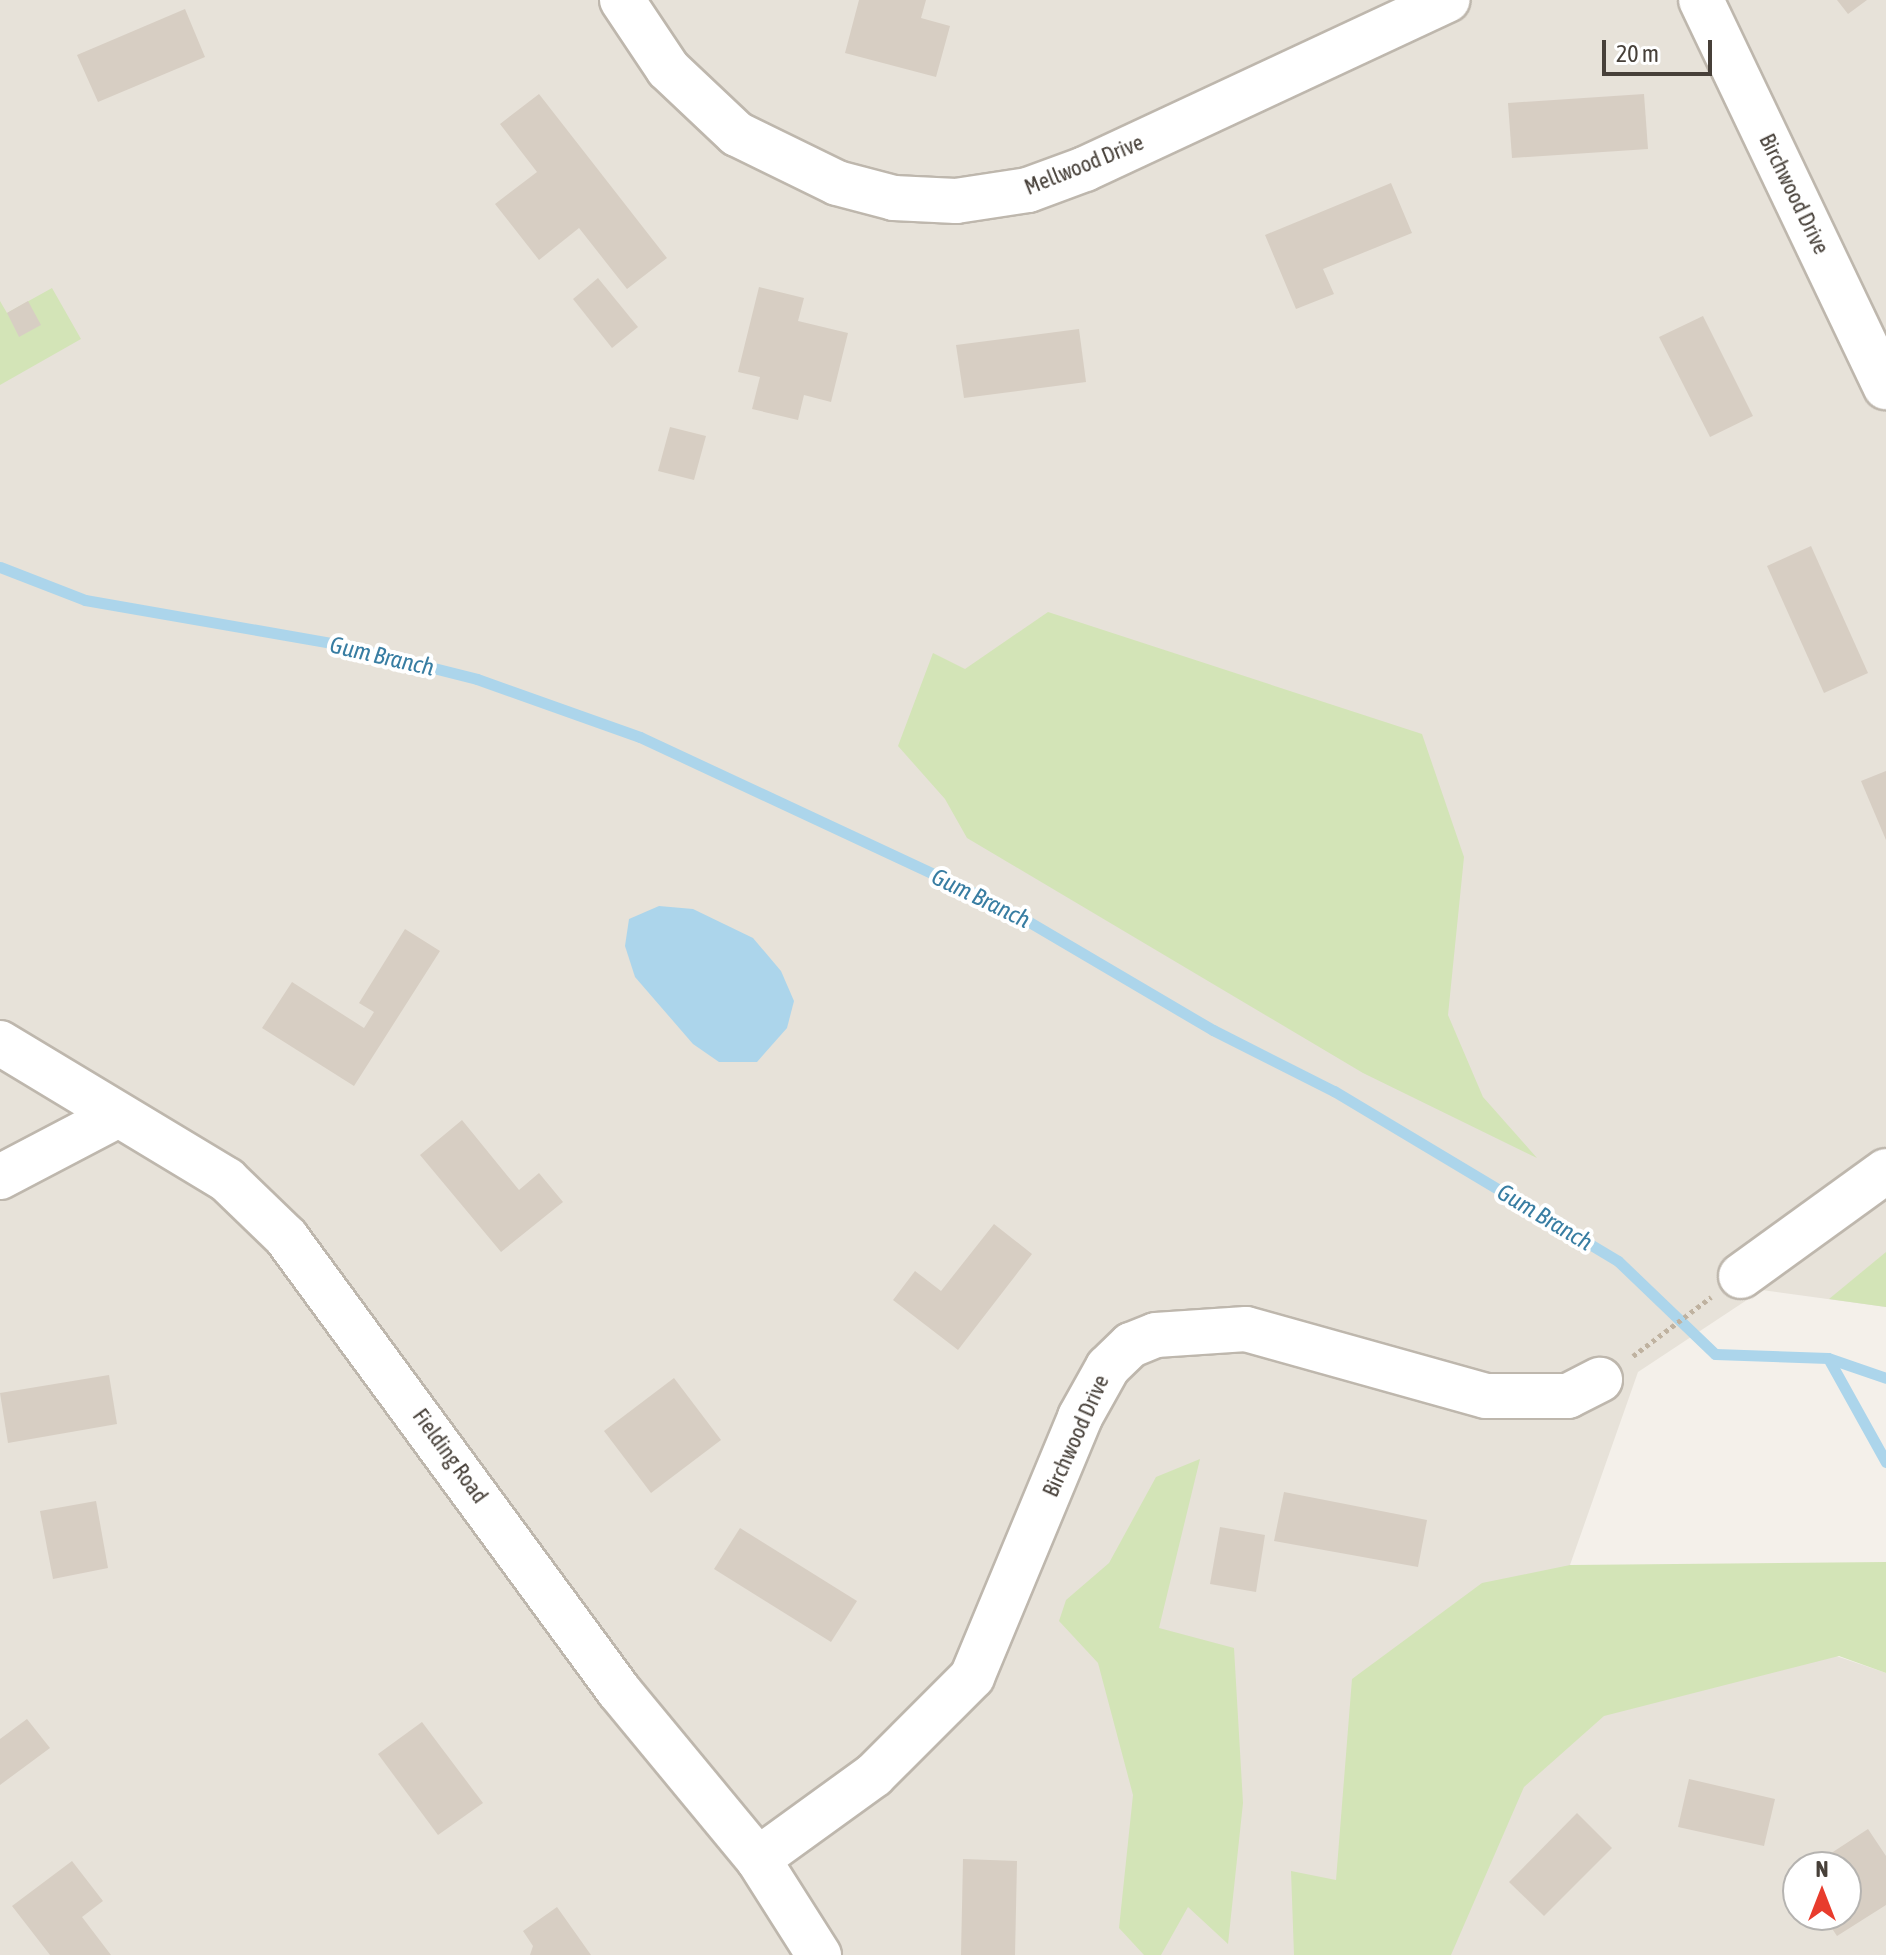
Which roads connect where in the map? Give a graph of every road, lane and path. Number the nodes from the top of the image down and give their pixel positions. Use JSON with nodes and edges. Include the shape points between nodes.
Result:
{"nodes":[{"id":1,"x":622,"y":0,"type":"edge"},
{"id":2,"x":1448,"y":0,"type":"edge"},
{"id":3,"x":1701,"y":0,"type":"edge"},
{"id":4,"x":1886,"y":387,"type":"edge"},
{"id":5,"x":0,"y":1043,"type":"edge"},
{"id":6,"x":118,"y":1115,"type":"junction"},
{"id":7,"x":1886,"y":1171,"type":"edge"},
{"id":8,"x":0,"y":1177,"type":"edge"},
{"id":9,"x":1733,"y":1281,"type":"joint"},
{"id":10,"x":1651,"y":1343,"type":"dead end"},
{"id":11,"x":1600,"y":1380,"type":"dead end"},
{"id":12,"x":758,"y":1859,"type":"junction"},
{"id":13,"x":819,"y":1955,"type":"edge"}],
"edges":[{"from":1,"to":2,"type":"street","name":"Mellwood Drive","via":[[668,69],[737,134],[837,183],[894,198],[956,201],[1028,190],[1085,169]]},
{"from":3,"to":4,"type":"street","name":"Birchwood Drive"},
{"from":5,"to":6,"type":"street","name":"Fielding Road"},
{"from":6,"to":8,"type":"street"},
{"from":6,"to":12,"type":"street","name":"Fielding Road","via":[[227,1180],[286,1237],[619,1691]]},
{"from":7,"to":9,"type":"street"},
{"from":9,"to":10,"type":"path"},
{"from":11,"to":12,"type":"street","name":"Birchwood Drive","via":[[1568,1396],[1486,1396],[1246,1329],[1156,1335],[1131,1345],[1108,1367],[1080,1417],[972,1677],[874,1775]]},
{"from":12,"to":13,"type":"street","name":"Fielding Road"}]}
